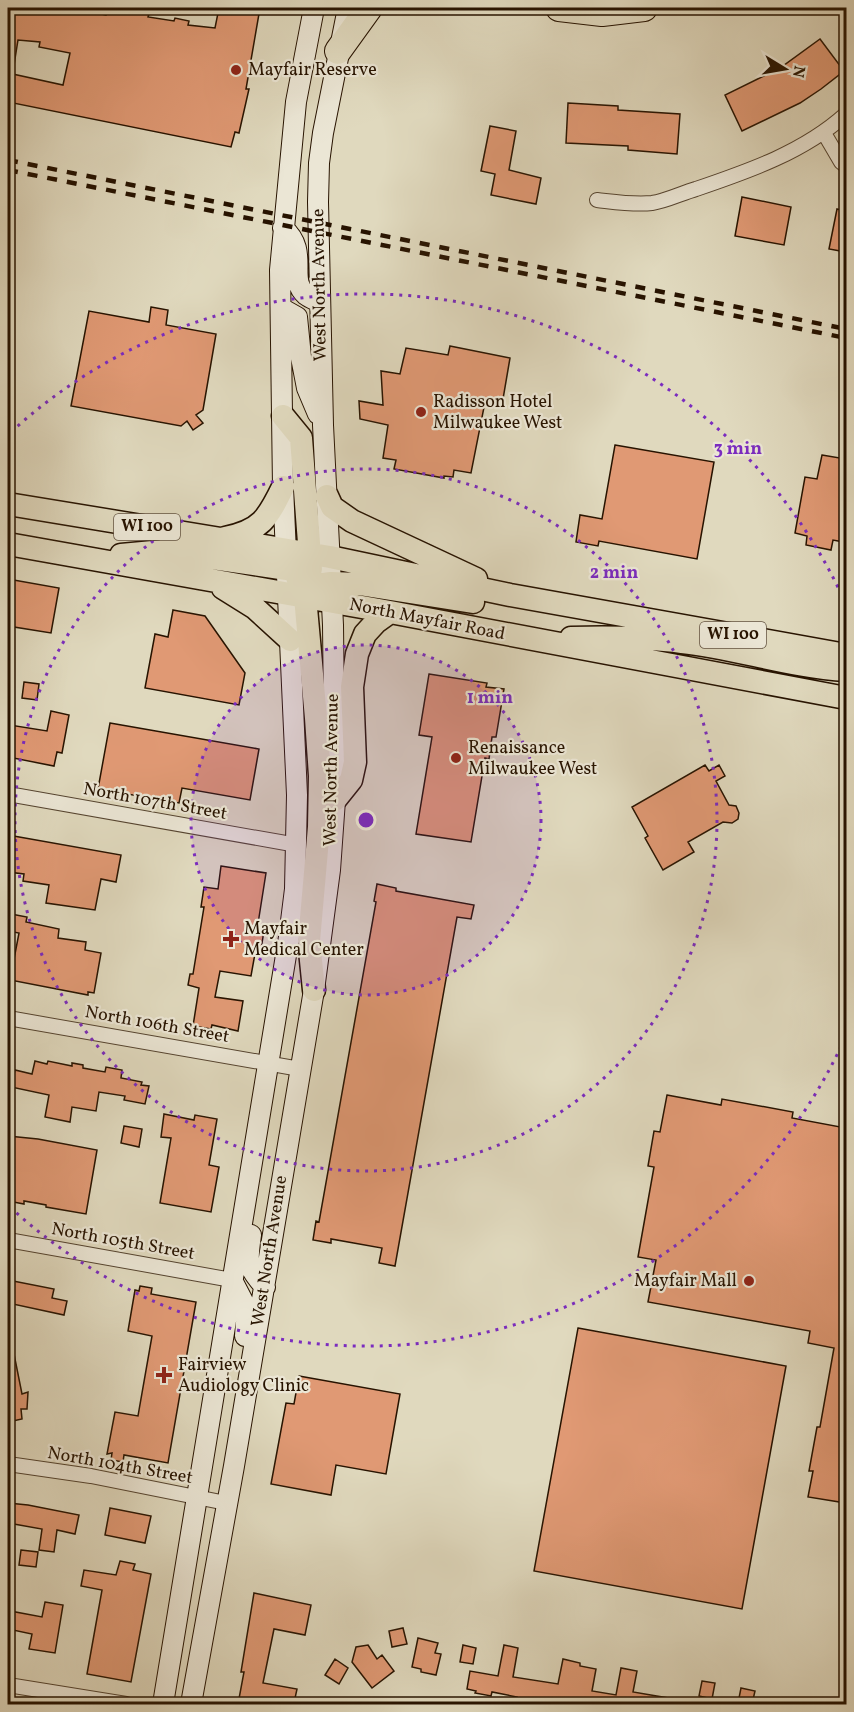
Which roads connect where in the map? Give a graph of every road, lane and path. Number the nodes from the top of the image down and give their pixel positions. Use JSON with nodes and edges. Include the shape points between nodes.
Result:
{"nodes":[{"id":1,"x":314,"y":8,"type":"edge"},
{"id":2,"x":348,"y":8,"type":"edge"},
{"id":3,"x":369,"y":8,"type":"edge"},
{"id":4,"x":559,"y":8,"type":"edge"},
{"id":5,"x":644,"y":8,"type":"edge"},
{"id":6,"x":338,"y":51,"type":"junction"},
{"id":7,"x":846,"y":114,"type":"edge"},
{"id":8,"x":824,"y":133,"type":"junction"},
{"id":9,"x":846,"y":166,"type":"edge"},
{"id":10,"x":597,"y":200,"type":"dead end"},
{"id":11,"x":283,"y":228,"type":"junction"},
{"id":12,"x":319,"y":302,"type":"junction"},
{"id":13,"x":281,"y":308,"type":"junction"},
{"id":14,"x":283,"y":416,"type":"junction"},
{"id":15,"x":322,"y":425,"type":"junction"},
{"id":16,"x":284,"y":487,"type":"junction"},
{"id":17,"x":327,"y":496,"type":"junction"},
{"id":18,"x":8,"y":504,"type":"edge"},
{"id":19,"x":222,"y":539,"type":"junction"},
{"id":20,"x":8,"y":544,"type":"edge"},
{"id":21,"x":92,"y":558,"type":"junction"},
{"id":22,"x":308,"y":577,"type":"junction"},
{"id":23,"x":206,"y":579,"type":"junction"},
{"id":24,"x":510,"y":595,"type":"junction"},
{"id":25,"x":390,"y":612,"type":"junction"},
{"id":26,"x":527,"y":639,"type":"junction"},
{"id":27,"x":290,"y":640,"type":"junction"},
{"id":28,"x":846,"y":655,"type":"edge"},
{"id":29,"x":846,"y":670,"type":"edge"},
{"id":30,"x":846,"y":698,"type":"edge"},
{"id":31,"x":8,"y":794,"type":"edge"},
{"id":32,"x":335,"y":800,"type":"junction"},
{"id":33,"x":297,"y":845,"type":"junction"},
{"id":34,"x":314,"y":990,"type":"junction"},
{"id":35,"x":8,"y":1018,"type":"edge"},
{"id":36,"x":269,"y":1063,"type":"junction"},
{"id":37,"x":300,"y":1068,"type":"junction"},
{"id":38,"x":261,"y":1110,"type":"junction"},
{"id":39,"x":8,"y":1240,"type":"edge"},
{"id":40,"x":232,"y":1280,"type":"junction"},
{"id":41,"x":264,"y":1287,"type":"junction"},
{"id":42,"x":244,"y":1404,"type":"junction"},
{"id":43,"x":8,"y":1464,"type":"edge"},
{"id":44,"x":197,"y":1498,"type":"junction"},
{"id":45,"x":226,"y":1503,"type":"junction"},
{"id":46,"x":8,"y":1685,"type":"edge"},
{"id":47,"x":126,"y":1704,"type":"edge"},
{"id":48,"x":163,"y":1704,"type":"edge"},
{"id":49,"x":191,"y":1704,"type":"edge"}],
"edges":[{"from":1,"to":11,"type":"main road","name":"West North Avenue","via":[[296,102]]},
{"from":2,"to":6,"type":"main road","name":"West North Avenue"},
{"from":3,"to":6,"type":"highway"},
{"from":4,"to":5,"type":"highway","via":[[602,13]]},
{"from":6,"to":12,"type":"main road","name":"West North Avenue","via":[[319,163]]},
{"from":7,"to":8,"type":"street"},
{"from":8,"to":9,"type":"street"},
{"from":8,"to":10,"type":"street","via":[[772,161],[653,203]]},
{"from":11,"to":12,"type":"main road","via":[[297,247],[297,273],[302,289],[306,296]]},
{"from":11,"to":13,"type":"main road","name":"West North Avenue"},
{"from":12,"to":15,"type":"main road","name":"West North Avenue"},
{"from":13,"to":14,"type":"main road","name":"West North Avenue"},
{"from":13,"to":15,"type":"main road","via":[[297,317],[307,388]]},
{"from":14,"to":16,"type":"main road","name":"West North Avenue"},
{"from":14,"to":22,"type":"main road","via":[[301,438]]},
{"from":15,"to":17,"type":"main road","name":"West North Avenue"},
{"from":16,"to":19,"type":"main road","via":[[254,530]]},
{"from":16,"to":22,"type":"main road","name":"West North Avenue"},
{"from":17,"to":22,"type":"main road","name":"West North Avenue"},
{"from":17,"to":24,"type":"main road","via":[[332,507],[352,521]]},
{"from":18,"to":19,"type":"main road","name":"North Mayfair Road","number":"WI 100"},
{"from":19,"to":22,"type":"main road","name":"North Mayfair Road","number":"WI 100"},
{"from":20,"to":21,"type":"main road","name":"North Mayfair Road","number":"WI 100"},
{"from":21,"to":22,"type":"main road","via":[[164,551]]},
{"from":21,"to":23,"type":"main road","name":"North Mayfair Road","number":"WI 100"},
{"from":22,"to":23,"type":"main road","name":"North Mayfair Road","number":"WI 100"},
{"from":22,"to":24,"type":"main road","name":"North Mayfair Road","number":"WI 100"},
{"from":22,"to":25,"type":"main road","name":"North Mayfair Road","number":"WI 100"},
{"from":22,"to":27,"type":"main road","name":"West North Avenue"},
{"from":22,"to":32,"type":"main road","name":"West North Avenue"},
{"from":22,"to":34,"type":"main road","via":[[320,776],[309,941]]},
{"from":23,"to":27,"type":"main road","via":[[255,608]]},
{"from":24,"to":28,"type":"main road","name":"North Mayfair Road","number":"WI 100"},
{"from":25,"to":26,"type":"main road","name":"North Mayfair Road","number":"WI 100"},
{"from":25,"to":32,"type":"main road","via":[[365,634],[357,654],[352,687],[355,762],[351,780]]},
{"from":26,"to":29,"type":"main road","via":[[616,637],[682,642]]},
{"from":26,"to":30,"type":"main road","name":"North Mayfair Road","number":"WI 100"},
{"from":27,"to":33,"type":"main road","name":"West North Avenue"},
{"from":31,"to":33,"type":"street","name":"North 107th Street"},
{"from":32,"to":34,"type":"main road","name":"West North Avenue"},
{"from":33,"to":36,"type":"main road","name":"West North Avenue","via":[[289,937]]},
{"from":34,"to":37,"type":"main road","name":"West North Avenue"},
{"from":35,"to":36,"type":"street","name":"North 106th Street"},
{"from":36,"to":37,"type":"street","name":"North 106th Street"},
{"from":36,"to":38,"type":"main road","name":"West North Avenue"},
{"from":37,"to":41,"type":"main road","name":"West North Avenue"},
{"from":38,"to":40,"type":"main road","name":"West North Avenue"},
{"from":38,"to":41,"type":"main road","via":[[262,1168],[249,1250],[251,1272]]},
{"from":39,"to":40,"type":"street","name":"North 105th Street"},
{"from":40,"to":42,"type":"main road","via":[[248,1318],[243,1350]]},
{"from":40,"to":44,"type":"main road","name":"West North Avenue"},
{"from":41,"to":42,"type":"main road","name":"West North Avenue"},
{"from":42,"to":45,"type":"main road","name":"West North Avenue"},
{"from":43,"to":44,"type":"street","name":"North 104th Street"},
{"from":44,"to":45,"type":"street","name":"North 104th Street"},
{"from":44,"to":48,"type":"main road","name":"West North Avenue"},
{"from":45,"to":49,"type":"main road","name":"West North Avenue"},
{"from":46,"to":47,"type":"street"}]}
